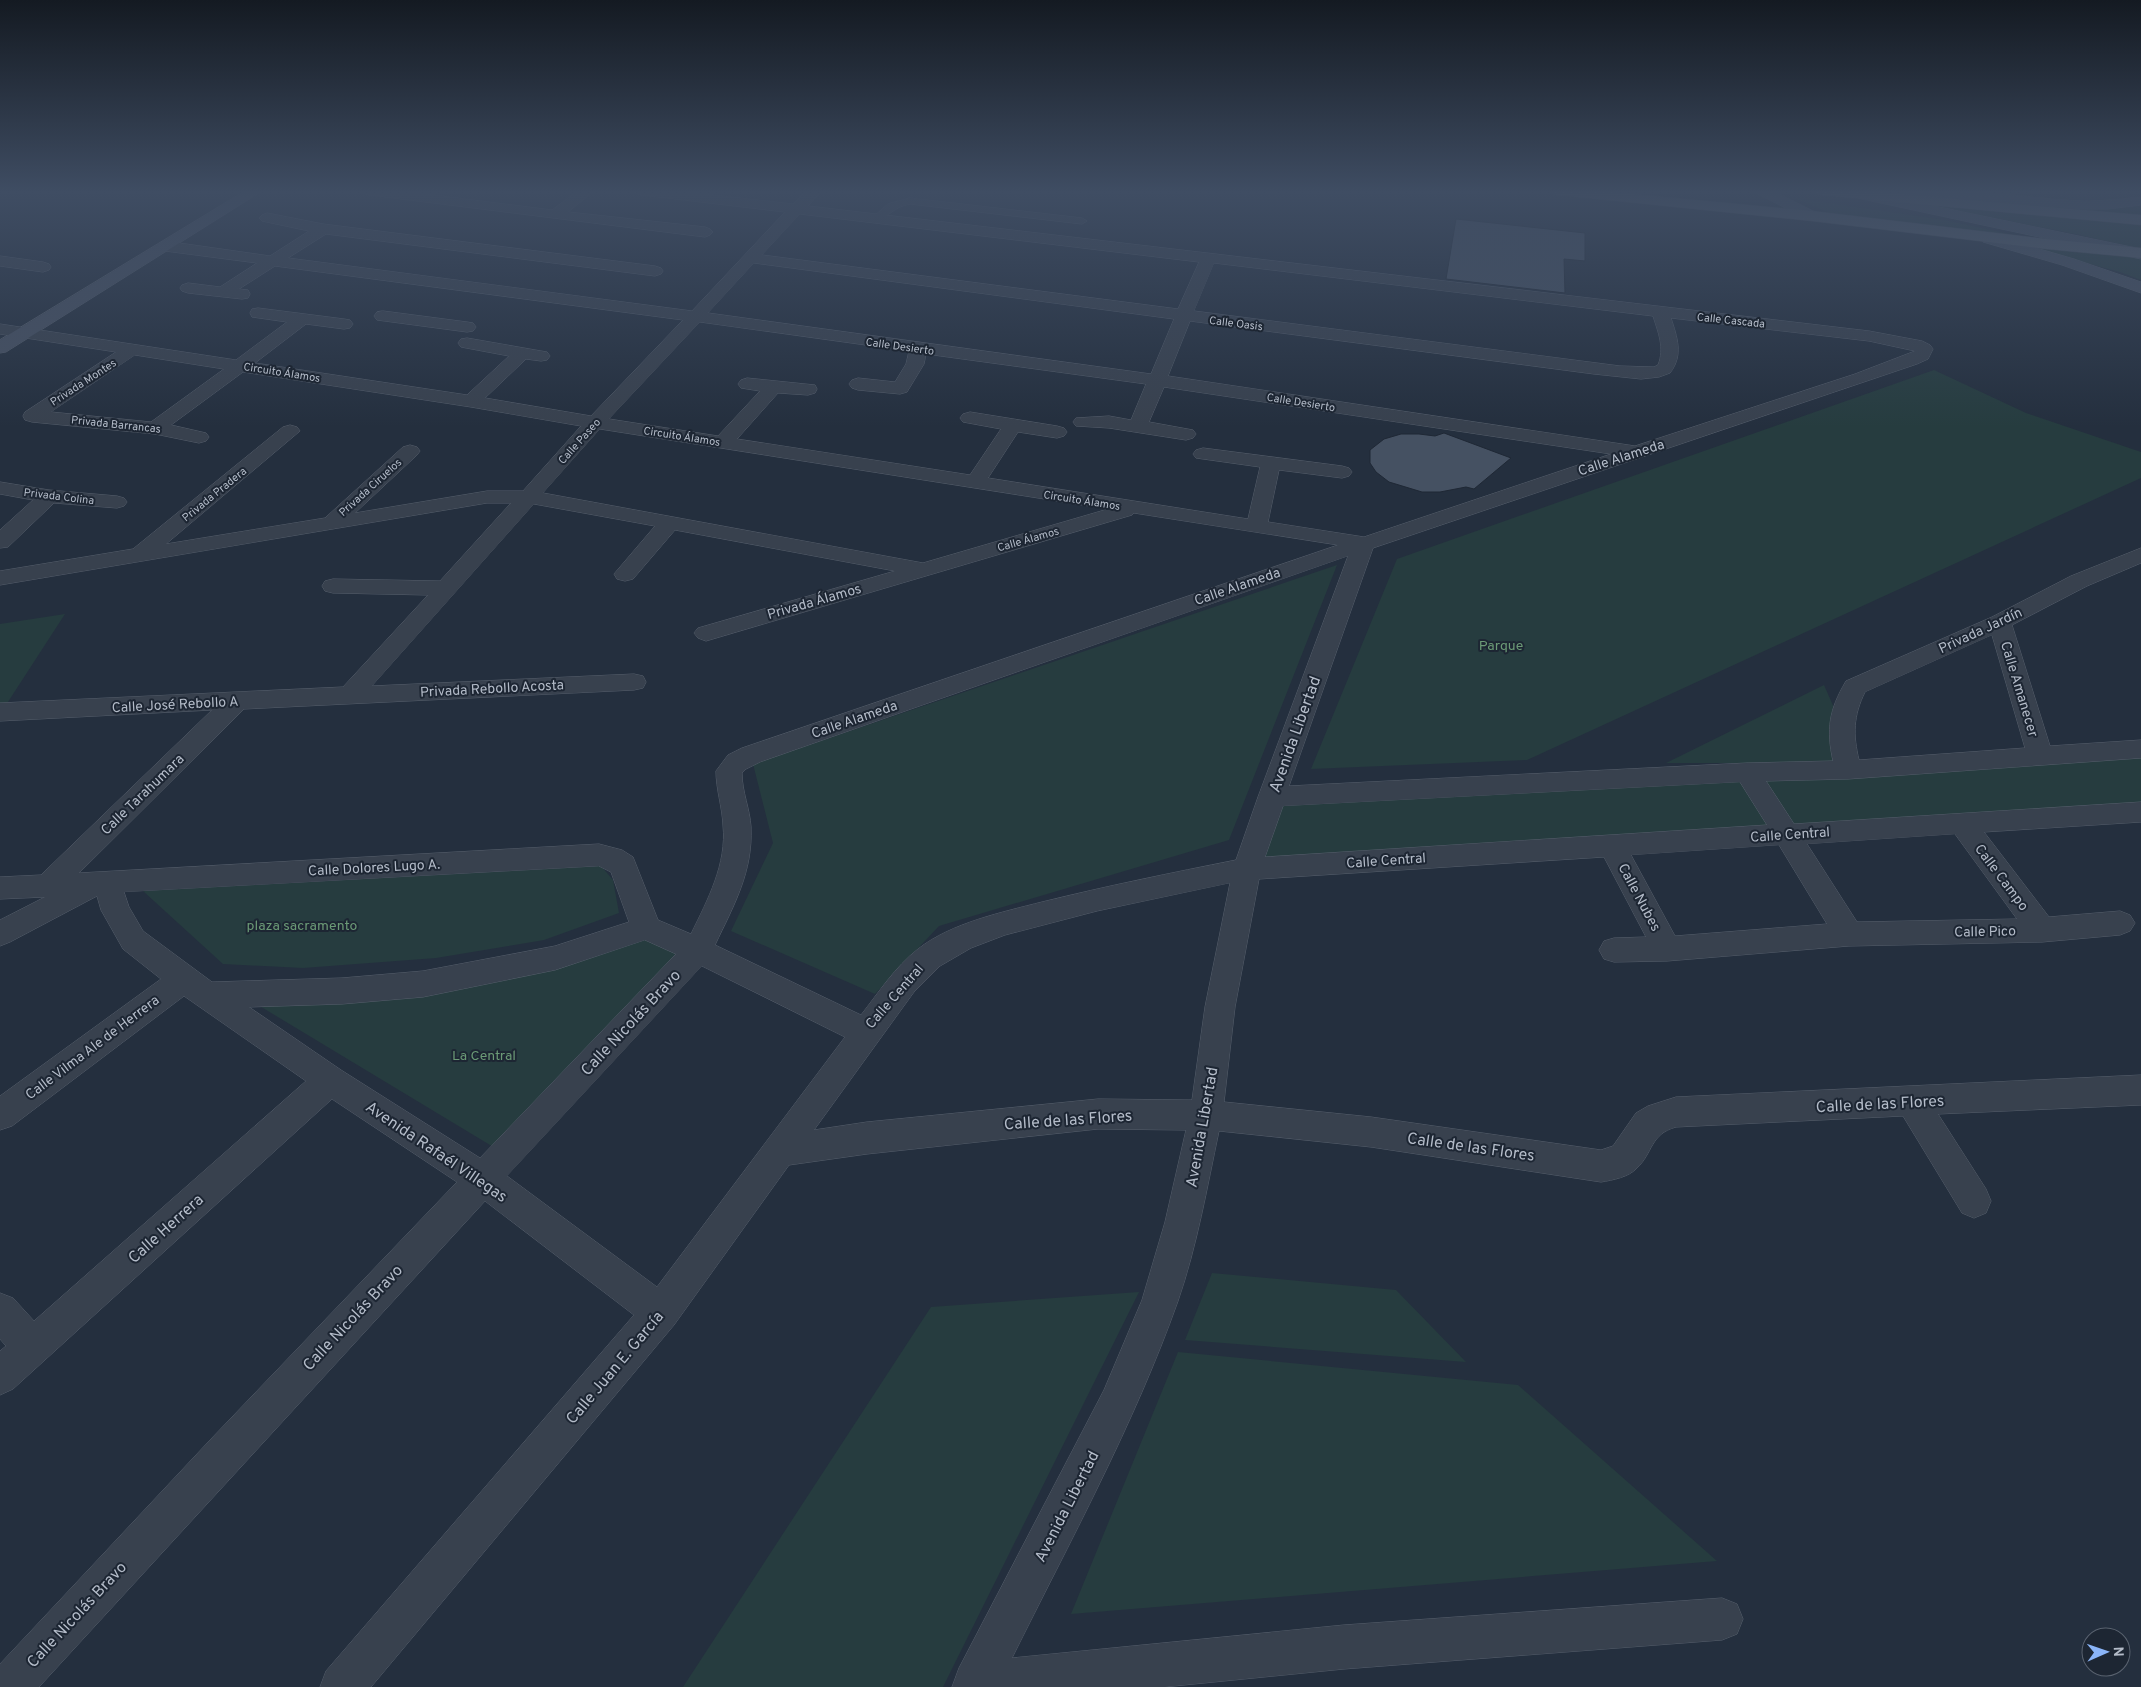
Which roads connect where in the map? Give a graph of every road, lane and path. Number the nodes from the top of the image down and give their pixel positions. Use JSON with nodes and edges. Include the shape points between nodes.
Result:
{"nodes":[{"id":1,"x":127,"y":270,"type":"edge"},
{"id":2,"x":258,"y":270,"type":"edge"},
{"id":3,"x":338,"y":270,"type":"edge"},
{"id":4,"x":368,"y":270,"type":"edge"},
{"id":5,"x":595,"y":270,"type":"edge"},
{"id":6,"x":645,"y":270,"type":"edge"},
{"id":7,"x":738,"y":270,"type":"edge"},
{"id":8,"x":837,"y":270,"type":"edge"},
{"id":9,"x":1203,"y":270,"type":"edge"},
{"id":10,"x":1306,"y":270,"type":"edge"},
{"id":11,"x":2088,"y":270,"type":"edge"},
{"id":12,"x":655,"y":271,"type":"dead end"},
{"id":13,"x":363,"y":273,"type":"junction"},
{"id":14,"x":589,"y":275,"type":"dead end"},
{"id":15,"x":188,"y":288,"type":"dead end"},
{"id":16,"x":2141,"y":288,"type":"edge"},
{"id":17,"x":456,"y":290,"type":"junction"},
{"id":18,"x":223,"y":292,"type":"junction"},
{"id":19,"x":1661,"y":312,"type":"junction"},
{"id":20,"x":383,"y":316,"type":"dead end"},
{"id":21,"x":1183,"y":316,"type":"junction"},
{"id":22,"x":694,"y":317,"type":"junction"},
{"id":23,"x":302,"y":319,"type":"junction"},
{"id":24,"x":421,"y":322,"type":"junction"},
{"id":25,"x":344,"y":324,"type":"dead end"},
{"id":26,"x":0,"y":329,"type":"edge"},
{"id":27,"x":24,"y":333,"type":"junction"},
{"id":28,"x":0,"y":348,"type":"edge"},
{"id":29,"x":134,"y":348,"type":"junction"},
{"id":30,"x":919,"y":348,"type":"junction"},
{"id":31,"x":1924,"y":349,"type":"joint"},
{"id":32,"x":522,"y":353,"type":"junction"},
{"id":33,"x":541,"y":356,"type":"dead end"},
{"id":34,"x":240,"y":365,"type":"junction"},
{"id":35,"x":1156,"y":380,"type":"junction"},
{"id":36,"x":747,"y":384,"type":"dead end"},
{"id":37,"x":858,"y":384,"type":"dead end"},
{"id":38,"x":773,"y":388,"type":"junction"},
{"id":39,"x":808,"y":389,"type":"dead end"},
{"id":40,"x":471,"y":401,"type":"junction"},
{"id":41,"x":32,"y":416,"type":"joint"},
{"id":42,"x":970,"y":418,"type":"dead end"},
{"id":43,"x":1084,"y":422,"type":"dead end"},
{"id":44,"x":595,"y":423,"type":"junction"},
{"id":45,"x":1013,"y":425,"type":"junction"},
{"id":46,"x":1138,"y":426,"type":"junction"},
{"id":47,"x":155,"y":428,"type":"junction"},
{"id":48,"x":290,"y":432,"type":"dead end"},
{"id":49,"x":1057,"y":432,"type":"dead end"},
{"id":50,"x":1186,"y":434,"type":"dead end"},
{"id":51,"x":199,"y":437,"type":"dead end"},
{"id":52,"x":723,"y":443,"type":"junction"},
{"id":53,"x":410,"y":450,"type":"dead end"},
{"id":54,"x":1634,"y":452,"type":"junction"},
{"id":55,"x":1203,"y":454,"type":"dead end"},
{"id":56,"x":1270,"y":463,"type":"junction"},
{"id":57,"x":1342,"y":472,"type":"dead end"},
{"id":58,"x":975,"y":483,"type":"junction"},
{"id":59,"x":0,"y":488,"type":"edge"},
{"id":60,"x":49,"y":496,"type":"junction"},
{"id":61,"x":530,"y":496,"type":"junction"},
{"id":62,"x":117,"y":502,"type":"dead end"},
{"id":63,"x":1134,"y":508,"type":"junction"},
{"id":64,"x":670,"y":523,"type":"junction"},
{"id":65,"x":330,"y":524,"type":"junction"},
{"id":66,"x":1257,"y":525,"type":"junction"},
{"id":67,"x":0,"y":542,"type":"edge"},
{"id":68,"x":1364,"y":543,"type":"junction"},
{"id":69,"x":2141,"y":555,"type":"edge"},
{"id":70,"x":137,"y":556,"type":"junction"},
{"id":71,"x":922,"y":569,"type":"junction"},
{"id":72,"x":625,"y":574,"type":"dead end"},
{"id":73,"x":0,"y":578,"type":"edge"},
{"id":74,"x":333,"y":586,"type":"dead end"},
{"id":75,"x":447,"y":588,"type":"junction"},
{"id":76,"x":2000,"y":622,"type":"junction"},
{"id":77,"x":706,"y":633,"type":"dead end"},
{"id":78,"x":634,"y":682,"type":"dead end"},
{"id":79,"x":350,"y":695,"type":"junction"},
{"id":80,"x":236,"y":702,"type":"junction"},
{"id":81,"x":0,"y":712,"type":"edge"},
{"id":82,"x":2141,"y":749,"type":"edge"},
{"id":83,"x":2040,"y":756,"type":"junction"},
{"id":84,"x":1848,"y":770,"type":"junction"},
{"id":85,"x":1747,"y":772,"type":"junction"},
{"id":86,"x":1270,"y":797,"type":"junction"},
{"id":87,"x":2140,"y":813,"type":"edge"},
{"id":88,"x":1962,"y":824,"type":"junction"},
{"id":89,"x":1787,"y":834,"type":"junction"},
{"id":90,"x":1612,"y":846,"type":"junction"},
{"id":91,"x":1247,"y":869,"type":"junction"},
{"id":92,"x":102,"y":883,"type":"junction"},
{"id":93,"x":47,"y":886,"type":"junction"},
{"id":94,"x":0,"y":888,"type":"edge"},
{"id":95,"x":2120,"y":923,"type":"dead end"},
{"id":96,"x":646,"y":928,"type":"junction"},
{"id":97,"x":2042,"y":930,"type":"junction"},
{"id":98,"x":0,"y":934,"type":"edge"},
{"id":99,"x":1849,"y":934,"type":"junction"},
{"id":100,"x":1667,"y":949,"type":"junction"},
{"id":101,"x":698,"y":950,"type":"junction"},
{"id":102,"x":1614,"y":950,"type":"dead end"},
{"id":103,"x":196,"y":987,"type":"junction"},
{"id":104,"x":865,"y":1032,"type":"junction"},
{"id":105,"x":330,"y":1080,"type":"junction"},
{"id":106,"x":2141,"y":1090,"type":"edge"},
{"id":107,"x":1912,"y":1102,"type":"junction"},
{"id":108,"x":0,"y":1115,"type":"edge"},
{"id":109,"x":1206,"y":1115,"type":"junction"},
{"id":110,"x":779,"y":1151,"type":"junction"},
{"id":111,"x":483,"y":1179,"type":"junction"},
{"id":112,"x":1974,"y":1202,"type":"dead end"},
{"id":113,"x":0,"y":1311,"type":"edge"},
{"id":114,"x":661,"y":1312,"type":"junction"},
{"id":115,"x":32,"y":1347,"type":"junction"},
{"id":116,"x":0,"y":1376,"type":"edge"},
{"id":117,"x":1722,"y":1619,"type":"dead end"},
{"id":118,"x":975,"y":1686,"type":"edge"},
{"id":119,"x":9,"y":1687,"type":"edge"},
{"id":120,"x":342,"y":1687,"type":"edge"}],
"edges":[{"from":1,"to":27,"type":"street"},
{"from":2,"to":18,"type":"street"},
{"from":3,"to":13,"type":"street","name":"Calle Desierto"},
{"from":4,"to":13,"type":"street"},
{"from":5,"to":14,"type":"street"},
{"from":6,"to":12,"type":"street"},
{"from":7,"to":22,"type":"street","name":"Calle Paseo"},
{"from":8,"to":21,"type":"street","name":"Calle Oasis"},
{"from":9,"to":21,"type":"street"},
{"from":10,"to":19,"type":"street","name":"Calle Cascada"},
{"from":11,"to":16,"type":"street"},
{"from":13,"to":17,"type":"street","name":"Calle Desierto"},
{"from":15,"to":18,"type":"street"},
{"from":17,"to":22,"type":"street","name":"Calle Desierto","via":[[570,292]]},
{"from":17,"to":24,"type":"street"},
{"from":18,"to":23,"type":"street"},
{"from":19,"to":21,"type":"street","name":"Calle Oasis","via":[[1670,350],[1668,362],[1658,372],[1645,373]]},
{"from":19,"to":31,"type":"street","name":"Calle Cascada","via":[[1896,340]]},
{"from":20,"to":24,"type":"street"},
{"from":21,"to":35,"type":"street"},
{"from":22,"to":30,"type":"street","name":"Calle Desierto"},
{"from":22,"to":44,"type":"street","name":"Calle Paseo"},
{"from":23,"to":25,"type":"street"},
{"from":23,"to":34,"type":"street"},
{"from":24,"to":32,"type":"street"},
{"from":26,"to":27,"type":"street","name":"Circuito Álamos"},
{"from":27,"to":28,"type":"street"},
{"from":27,"to":29,"type":"street","name":"Circuito Álamos"},
{"from":29,"to":34,"type":"street","name":"Circuito Álamos"},
{"from":29,"to":41,"type":"street","name":"Privada Montes"},
{"from":30,"to":35,"type":"street","name":"Calle Desierto"},
{"from":30,"to":37,"type":"street","via":[[915,364],[900,388]]},
{"from":31,"to":54,"type":"street","name":"Calle Alameda","via":[[1921,356],[1838,386]]},
{"from":32,"to":33,"type":"street"},
{"from":32,"to":40,"type":"street"},
{"from":34,"to":40,"type":"street","name":"Circuito Álamos"},
{"from":34,"to":47,"type":"street"},
{"from":35,"to":46,"type":"street"},
{"from":35,"to":54,"type":"street","name":"Calle Desierto"},
{"from":36,"to":38,"type":"street"},
{"from":38,"to":39,"type":"street"},
{"from":38,"to":52,"type":"street"},
{"from":40,"to":44,"type":"street","name":"Circuito Álamos"},
{"from":41,"to":47,"type":"street","name":"Privada Barrancas"},
{"from":42,"to":45,"type":"street"},
{"from":43,"to":46,"type":"street"},
{"from":44,"to":52,"type":"street","name":"Circuito Álamos"},
{"from":44,"to":61,"type":"street","name":"Calle Paseo"},
{"from":45,"to":49,"type":"street"},
{"from":45,"to":58,"type":"street"},
{"from":46,"to":50,"type":"street"},
{"from":47,"to":51,"type":"street","name":"Privada Barrancas"},
{"from":48,"to":70,"type":"street","name":"Privada Pradera"},
{"from":52,"to":58,"type":"street","name":"Circuito Álamos"},
{"from":53,"to":65,"type":"street","name":"Privada Ciruelos"},
{"from":54,"to":68,"type":"street","name":"Calle Alameda"},
{"from":55,"to":56,"type":"street"},
{"from":56,"to":57,"type":"street"},
{"from":56,"to":66,"type":"street"},
{"from":58,"to":63,"type":"street","name":"Circuito Álamos"},
{"from":59,"to":60,"type":"street","name":"Privada Colina"},
{"from":60,"to":62,"type":"street","name":"Privada Colina"},
{"from":60,"to":67,"type":"street"},
{"from":61,"to":64,"type":"street"},
{"from":61,"to":65,"type":"street","via":[[487,497]]},
{"from":61,"to":75,"type":"street","name":"Calle Paseo"},
{"from":63,"to":66,"type":"street","name":"Circuito Álamos"},
{"from":63,"to":71,"type":"street","name":"Calle Álamos"},
{"from":64,"to":71,"type":"street"},
{"from":64,"to":72,"type":"street"},
{"from":65,"to":70,"type":"street"},
{"from":66,"to":68,"type":"street","name":"Circuito Álamos"},
{"from":68,"to":86,"type":"street","name":"Avenida Libertad"},
{"from":68,"to":101,"type":"street","name":"Calle Alameda","via":[[737,762],[730,772],[729,781],[738,825],[737,856],[725,894]]},
{"from":69,"to":76,"type":"street","name":"Privada Jardín","via":[[2079,581]]},
{"from":70,"to":73,"type":"street"},
{"from":71,"to":77,"type":"street","name":"Privada Álamos"},
{"from":74,"to":75,"type":"street"},
{"from":75,"to":79,"type":"street","name":"Calle Paseo"},
{"from":76,"to":83,"type":"street","name":"Calle Amanecer"},
{"from":76,"to":84,"type":"street","name":"Privada Jardín","via":[[1855,687],[1844,708],[1841,725]]},
{"from":78,"to":79,"type":"street","name":"Privada Rebollo Acosta"},
{"from":79,"to":80,"type":"street","name":"Calle José Rebollo A"},
{"from":80,"to":81,"type":"street","name":"Calle José Rebollo A"},
{"from":80,"to":93,"type":"street","name":"Calle Tarahumara"},
{"from":82,"to":83,"type":"street"},
{"from":83,"to":84,"type":"street"},
{"from":84,"to":85,"type":"street"},
{"from":85,"to":86,"type":"street"},
{"from":85,"to":89,"type":"street"},
{"from":86,"to":91,"type":"street","name":"Avenida Libertad"},
{"from":87,"to":88,"type":"street","name":"Calle Central"},
{"from":88,"to":89,"type":"street","name":"Calle Central"},
{"from":88,"to":97,"type":"street","name":"Calle Campo"},
{"from":89,"to":90,"type":"street","name":"Calle Central"},
{"from":89,"to":99,"type":"street"},
{"from":90,"to":91,"type":"street","name":"Calle Central"},
{"from":90,"to":100,"type":"street","name":"Calle Nubes"},
{"from":91,"to":104,"type":"street","name":"Calle Central","via":[[1097,900],[1002,924],[962,939],[929,957],[903,983]]},
{"from":91,"to":109,"type":"street","name":"Avenida Libertad","via":[[1220,1007]]},
{"from":92,"to":93,"type":"street","name":"Calle Dolores Lugo A."},
{"from":92,"to":96,"type":"street","name":"Calle Dolores Lugo A.","via":[[599,855],[623,865]]},
{"from":92,"to":98,"type":"street"},
{"from":92,"to":103,"type":"street","name":"Avenida Rafaél Villegas","via":[[133,940]]},
{"from":93,"to":94,"type":"street","name":"Calle Dolores Lugo A."},
{"from":95,"to":97,"type":"street","name":"Calle Pico"},
{"from":96,"to":101,"type":"street"},
{"from":96,"to":103,"type":"street","via":[[555,958],[423,984],[342,990]]},
{"from":97,"to":99,"type":"street","name":"Calle Pico"},
{"from":99,"to":100,"type":"street","name":"Calle Pico"},
{"from":100,"to":102,"type":"street","name":"Calle Pico"},
{"from":101,"to":104,"type":"street","name":"Calle Central"},
{"from":101,"to":111,"type":"street","name":"Calle Nicolás Bravo"},
{"from":103,"to":105,"type":"street","name":"Avenida Rafaél Villegas"},
{"from":103,"to":108,"type":"street","name":"Calle Vilma Ale de Herrera"},
{"from":104,"to":110,"type":"street","name":"Calle Juan E. García"},
{"from":105,"to":111,"type":"street","name":"Avenida Rafaél Villegas"},
{"from":105,"to":115,"type":"street","name":"Calle Herrera"},
{"from":106,"to":107,"type":"street","name":"Calle de las Flores"},
{"from":107,"to":109,"type":"street","name":"Calle de las Flores","via":[[1676,1112],[1658,1117],[1645,1127],[1623,1161],[1601,1166],[1371,1132]]},
{"from":107,"to":112,"type":"street"},
{"from":109,"to":110,"type":"street","name":"Calle de las Flores","via":[[1098,1114],[876,1137]]},
{"from":109,"to":118,"type":"street","name":"Avenida Libertad","via":[[1183,1222],[1160,1300],[1118,1404]]},
{"from":110,"to":114,"type":"street","name":"Calle Juan E. García"},
{"from":111,"to":114,"type":"street","name":"Avenida Rafaél Villegas"},
{"from":111,"to":119,"type":"street","name":"Calle Nicolás Bravo"},
{"from":113,"to":115,"type":"street"},
{"from":114,"to":120,"type":"street","name":"Calle Juan E. García"},
{"from":115,"to":116,"type":"street","name":"Calle Herrera"},
{"from":117,"to":118,"type":"street","via":[[1344,1647]]}]}
